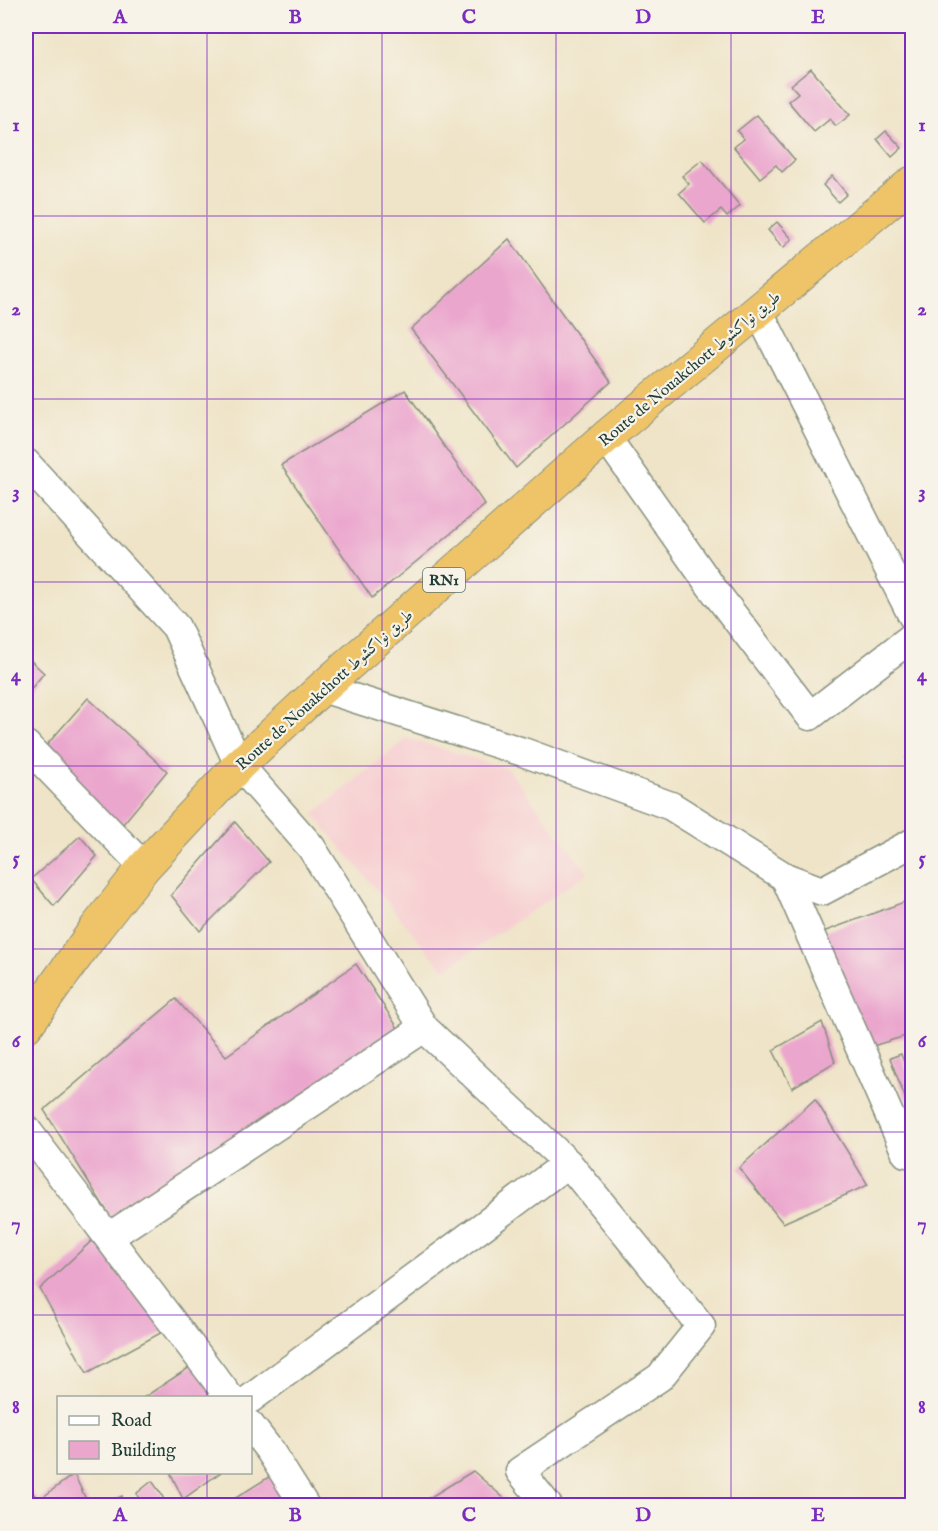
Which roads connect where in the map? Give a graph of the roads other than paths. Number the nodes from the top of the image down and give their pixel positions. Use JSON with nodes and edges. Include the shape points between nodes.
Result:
{"nodes":[{"id":1,"x":912,"y":183,"type":"edge"},
{"id":2,"x":758,"y":310,"type":"junction"},
{"id":3,"x":606,"y":437,"type":"junction"},
{"id":4,"x":26,"y":463,"type":"edge"},
{"id":5,"x":912,"y":615,"type":"edge"},
{"id":6,"x":912,"y":637,"type":"edge"},
{"id":7,"x":322,"y":688,"type":"junction"},
{"id":8,"x":26,"y":745,"type":"edge"},
{"id":9,"x":239,"y":765,"type":"junction"},
{"id":10,"x":912,"y":843,"type":"edge"},
{"id":11,"x":144,"y":867,"type":"junction"},
{"id":12,"x":785,"y":877,"type":"junction"},
{"id":13,"x":26,"y":1026,"type":"edge"},
{"id":14,"x":424,"y":1028,"type":"junction"},
{"id":15,"x":26,"y":1130,"type":"edge"},
{"id":16,"x":912,"y":1153,"type":"edge"},
{"id":17,"x":568,"y":1162,"type":"junction"},
{"id":18,"x":109,"y":1237,"type":"junction"},
{"id":19,"x":228,"y":1396,"type":"edge"},
{"id":20,"x":252,"y":1398,"type":"edge"},
{"id":21,"x":252,"y":1428,"type":"edge"},
{"id":22,"x":305,"y":1506,"type":"edge"},
{"id":23,"x":548,"y":1506,"type":"edge"}],
"edges":[{"from":1,"to":2,"type":"highway","name":"Route de Nouakchott طريق نواكشوط","number":"RN1"},
{"from":2,"to":3,"type":"highway","name":"Route de Nouakchott طريق نواكشوط","number":"RN1"},
{"from":2,"to":5,"type":"street"},
{"from":3,"to":6,"type":"street","via":[[710,585],[810,716]]},
{"from":3,"to":7,"type":"highway","name":"Route de Nouakchott طريق نواكشوط","number":"RN1"},
{"from":4,"to":9,"type":"street","via":[[176,627]]},
{"from":7,"to":9,"type":"highway","name":"Route de Nouakchott طريق نواكشوط","number":"RN1"},
{"from":7,"to":12,"type":"street","via":[[523,752],[670,806]]},
{"from":8,"to":11,"type":"street"},
{"from":9,"to":11,"type":"highway","name":"Route de Nouakchott طريق نواكشوط","number":"RN1"},
{"from":9,"to":14,"type":"street","via":[[311,847]]},
{"from":10,"to":12,"type":"street","via":[[822,891]]},
{"from":11,"to":13,"type":"highway","name":"Route de Nouakchott طريق نواكشوط","number":"RN1"},
{"from":12,"to":16,"type":"street","via":[[906,1153]]},
{"from":14,"to":17,"type":"street"},
{"from":14,"to":18,"type":"street"},
{"from":15,"to":18,"type":"street"},
{"from":17,"to":20,"type":"street"},
{"from":17,"to":23,"type":"street","via":[[701,1326],[660,1377],[520,1471]]},
{"from":18,"to":19,"type":"street"},
{"from":21,"to":22,"type":"street"}]}
